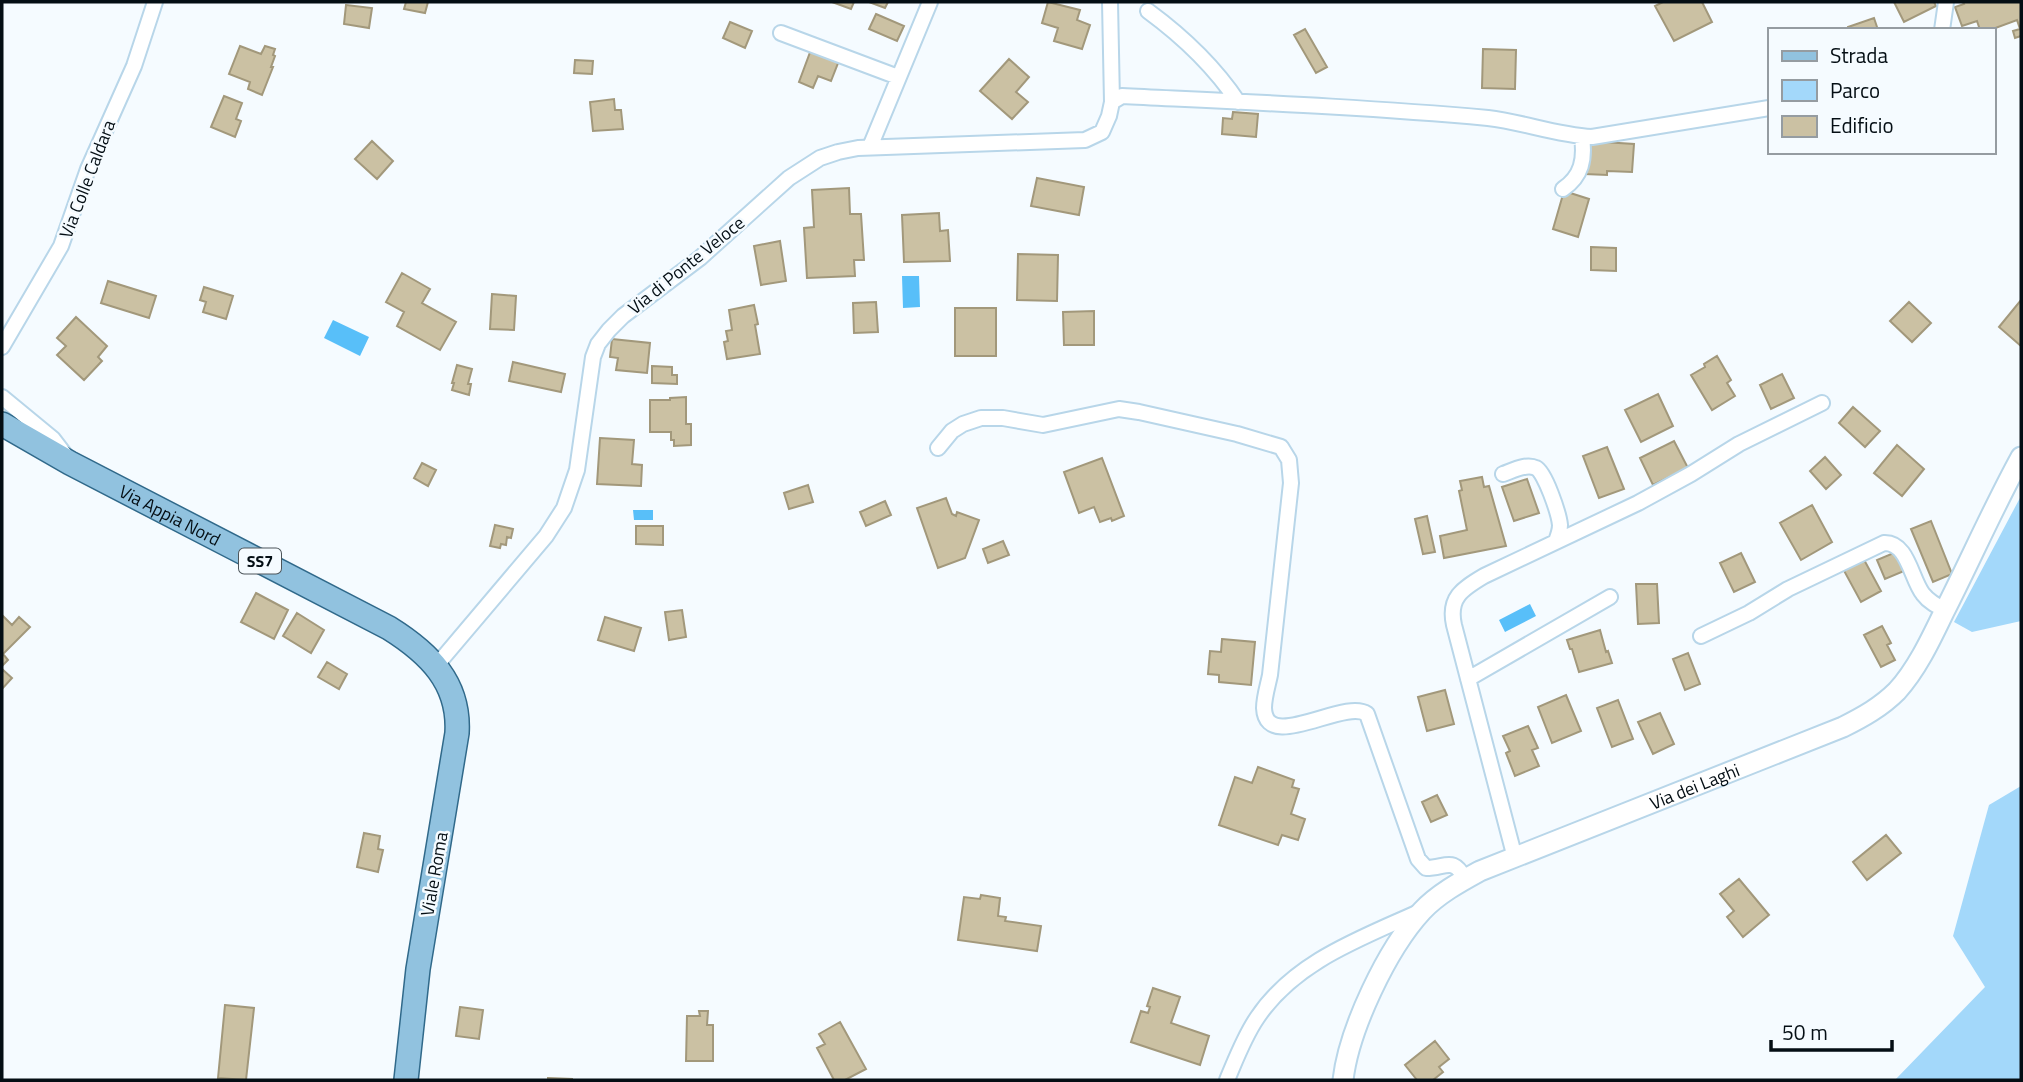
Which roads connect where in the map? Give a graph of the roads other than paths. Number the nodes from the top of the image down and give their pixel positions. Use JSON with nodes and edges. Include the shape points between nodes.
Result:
{"nodes":[{"id":1,"x":1110,"y":2,"type":"edge"},
{"id":2,"x":1946,"y":2,"type":"edge"},
{"id":3,"x":153,"y":3,"type":"edge"},
{"id":4,"x":927,"y":3,"type":"edge"},
{"id":5,"x":1148,"y":11,"type":"dead end"},
{"id":6,"x":1942,"y":28,"type":"edge"},
{"id":7,"x":781,"y":33,"type":"dead end"},
{"id":8,"x":898,"y":77,"type":"junction"},
{"id":9,"x":1116,"y":95,"type":"junction"},
{"id":10,"x":1238,"y":102,"type":"junction"},
{"id":11,"x":1768,"y":108,"type":"edge"},
{"id":12,"x":1582,"y":137,"type":"junction"},
{"id":13,"x":870,"y":147,"type":"junction"},
{"id":14,"x":1563,"y":189,"type":"dead end"},
{"id":15,"x":2,"y":347,"type":"edge"},
{"id":16,"x":2,"y":397,"type":"edge"},
{"id":17,"x":1822,"y":403,"type":"dead end"},
{"id":18,"x":2,"y":425,"type":"edge"},
{"id":19,"x":938,"y":448,"type":"dead end"},
{"id":20,"x":2021,"y":457,"type":"edge"},
{"id":21,"x":70,"y":463,"type":"junction"},
{"id":22,"x":1503,"y":474,"type":"dead end"},
{"id":23,"x":1556,"y":541,"type":"junction"},
{"id":24,"x":1610,"y":597,"type":"dead end"},
{"id":25,"x":1945,"y":610,"type":"junction"},
{"id":26,"x":1701,"y":636,"type":"dead end"},
{"id":27,"x":438,"y":669,"type":"junction"},
{"id":28,"x":1468,"y":679,"type":"junction"},
{"id":29,"x":1515,"y":858,"type":"junction"},
{"id":30,"x":1465,"y":879,"type":"junction"},
{"id":31,"x":1423,"y":910,"type":"junction"},
{"id":32,"x":406,"y":1080,"type":"edge"},
{"id":33,"x":1227,"y":1080,"type":"edge"},
{"id":34,"x":1343,"y":1080,"type":"edge"}],
"edges":[{"from":1,"to":9,"type":"street","name":"Via di Ponte Veloce"},
{"from":2,"to":6,"type":"street"},
{"from":3,"to":15,"type":"street","name":"Via Colle Caldara","via":[[134,65],[88,169],[61,246]]},
{"from":4,"to":8,"type":"street"},
{"from":5,"to":10,"type":"street","via":[[1188,44]]},
{"from":7,"to":8,"type":"street"},
{"from":8,"to":13,"type":"street"},
{"from":9,"to":10,"type":"street"},
{"from":9,"to":13,"type":"street","name":"Via di Ponte Veloce","via":[[1102,132],[1085,140]]},
{"from":10,"to":12,"type":"street","via":[[1490,118]]},
{"from":11,"to":12,"type":"street"},
{"from":12,"to":14,"type":"street","via":[[1581,169]]},
{"from":13,"to":27,"type":"street","name":"Via di Ponte Veloce","via":[[831,154],[802,169],[608,330],[593,357],[577,470],[564,508]]},
{"from":16,"to":21,"type":"street","via":[[53,439]]},
{"from":17,"to":23,"type":"street","via":[[1637,503]]},
{"from":18,"to":21,"type":"main road","name":"Via Appia Nord","number":"SS7"},
{"from":19,"to":30,"type":"street","via":[[951,431],[981,418],[1043,425],[1119,409],[1281,447],[1289,460],[1291,483],[1264,706],[1267,717],[1275,725],[1287,727],[1352,710],[1367,714],[1418,859],[1426,867],[1454,865]]},
{"from":20,"to":25,"type":"main road","name":"Via dei Laghi"},
{"from":21,"to":27,"type":"main road","name":"Via Appia Nord","number":"SS7","via":[[380,623],[411,643]]},
{"from":22,"to":23,"type":"street","via":[[1526,466],[1540,470],[1559,519]]},
{"from":23,"to":28,"type":"street","via":[[1483,576],[1455,600],[1453,620]]},
{"from":24,"to":28,"type":"street"},
{"from":25,"to":26,"type":"street","via":[[1923,595],[1899,548],[1884,543]]},
{"from":25,"to":29,"type":"main road","name":"Via dei Laghi","via":[[1902,685],[1867,715]]},
{"from":27,"to":32,"type":"main road","name":"Viale Roma","number":"SS7","via":[[454,699],[457,733],[418,969]]},
{"from":28,"to":29,"type":"street"},
{"from":29,"to":30,"type":"main road","name":"Via dei Laghi"},
{"from":30,"to":31,"type":"main road","name":"Via dei Laghi"},
{"from":31,"to":33,"type":"street","via":[[1330,953],[1289,982],[1256,1020]]},
{"from":31,"to":34,"type":"main road","name":"Via dei Laghi","via":[[1375,985],[1350,1048]]}]}
